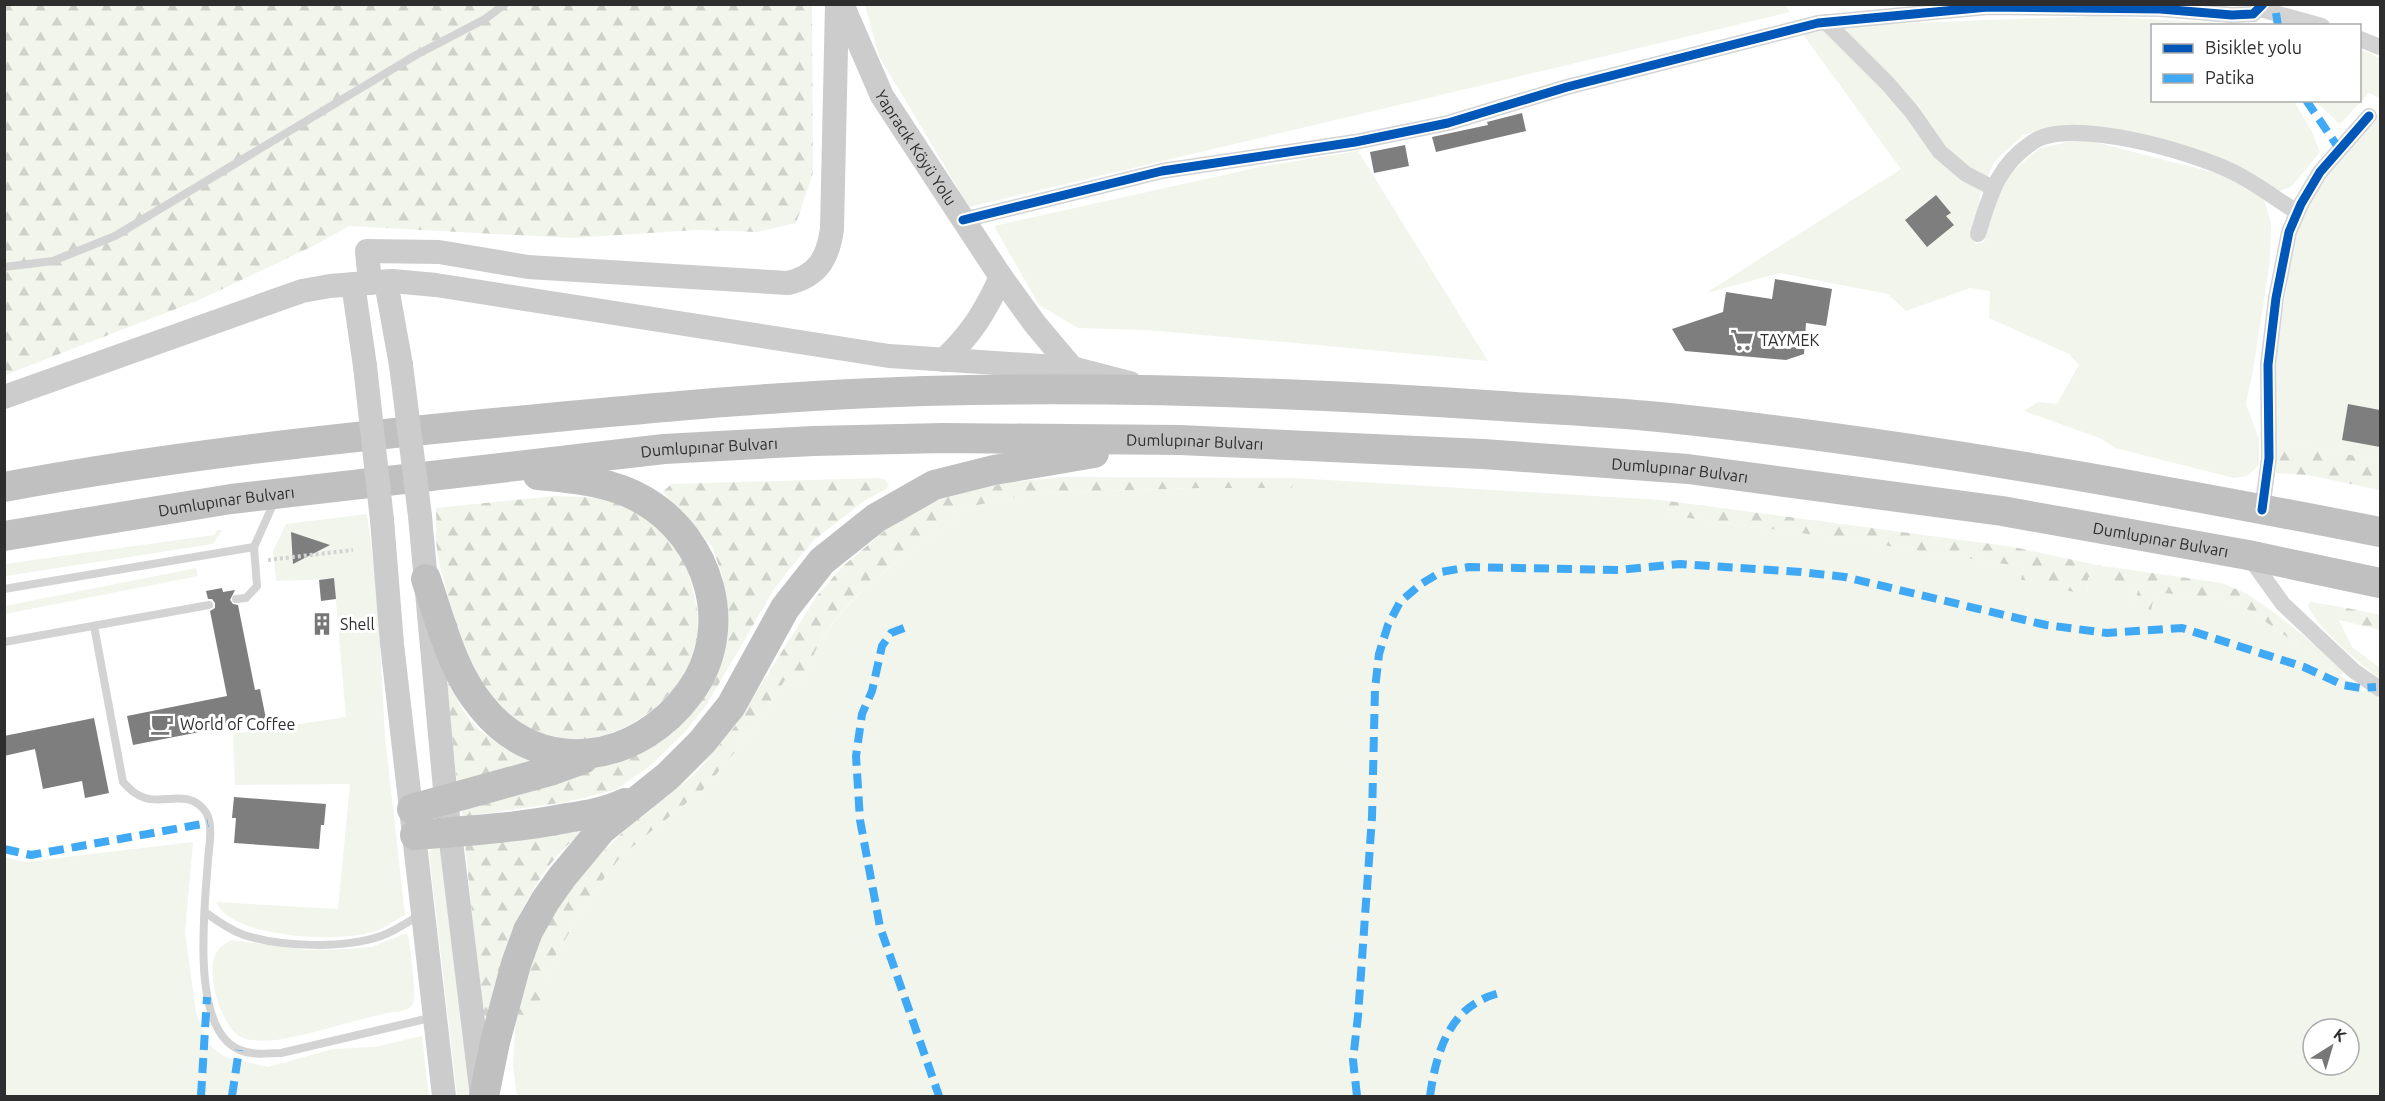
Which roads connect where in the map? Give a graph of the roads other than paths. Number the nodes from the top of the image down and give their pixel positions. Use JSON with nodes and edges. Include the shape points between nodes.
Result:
{"nodes":[{"id":1,"x":506,"y":4,"type":"edge"},
{"id":2,"x":840,"y":4,"type":"edge"},
{"id":3,"x":2261,"y":7,"type":"edge"},
{"id":4,"x":1826,"y":22,"type":"junction"},
{"id":5,"x":2316,"y":24,"type":"edge"},
{"id":6,"x":2361,"y":39,"type":"edge"},
{"id":7,"x":2380,"y":47,"type":"edge"},
{"id":8,"x":2369,"y":116,"type":"dead end"},
{"id":9,"x":1993,"y":188,"type":"junction"},
{"id":10,"x":2297,"y":212,"type":"junction"},
{"id":11,"x":963,"y":220,"type":"junction"},
{"id":12,"x":1978,"y":234,"type":"dead end"},
{"id":13,"x":4,"y":267,"type":"edge"},
{"id":14,"x":1001,"y":277,"type":"junction"},
{"id":15,"x":370,"y":283,"type":"junction"},
{"id":16,"x":944,"y":360,"type":"junction"},
{"id":17,"x":1072,"y":368,"type":"junction"},
{"id":18,"x":1159,"y":390,"type":"junction"},
{"id":19,"x":4,"y":397,"type":"edge"},
{"id":20,"x":1180,"y":440,"type":"junction"},
{"id":21,"x":472,"y":470,"type":"junction"},
{"id":22,"x":4,"y":487,"type":"edge"},
{"id":23,"x":278,"y":493,"type":"junction"},
{"id":24,"x":2262,"y":510,"type":"junction"},
{"id":25,"x":2380,"y":532,"type":"edge"},
{"id":26,"x":4,"y":536,"type":"edge"},
{"id":27,"x":254,"y":547,"type":"junction"},
{"id":28,"x":2248,"y":555,"type":"junction"},
{"id":29,"x":426,"y":579,"type":"junction"},
{"id":30,"x":2380,"y":583,"type":"edge"},
{"id":31,"x":4,"y":589,"type":"edge"},
{"id":32,"x":236,"y":599,"type":"dead end"},
{"id":33,"x":209,"y":605,"type":"dead end"},
{"id":34,"x":94,"y":626,"type":"junction"},
{"id":35,"x":4,"y":642,"type":"edge"},
{"id":36,"x":2380,"y":689,"type":"edge"},
{"id":37,"x":597,"y":754,"type":"junction"},
{"id":38,"x":641,"y":796,"type":"junction"},
{"id":39,"x":446,"y":800,"type":"junction"},
{"id":40,"x":413,"y":822,"type":"junction"},
{"id":41,"x":450,"y":832,"type":"junction"},
{"id":42,"x":204,"y":912,"type":"junction"},
{"id":43,"x":424,"y":912,"type":"junction"},
{"id":44,"x":434,"y":1017,"type":"junction"},
{"id":45,"x":444,"y":1096,"type":"edge"},
{"id":46,"x":483,"y":1096,"type":"edge"}],
"edges":[{"from":1,"to":13,"type":"lane","via":[[115,236],[52,261]]},
{"from":2,"to":11,"type":"main road","name":"Yapracık Köyü Yolu","via":[[882,96]]},
{"from":2,"to":15,"type":"main road","via":[[832,229],[825,256],[811,274],[788,283],[528,267],[439,252],[368,251]]},
{"from":3,"to":4,"type":"street","via":[[2253,14],[2232,15],[2160,9],[1988,7]]},
{"from":3,"to":5,"type":"street"},
{"from":4,"to":9,"type":"street","via":[[1888,84],[1940,152],[1966,174]]},
{"from":4,"to":11,"type":"street","via":[[1567,87],[1448,123],[1355,142],[1162,171]]},
{"from":6,"to":7,"type":"street"},
{"from":8,"to":10,"type":"street","via":[[2320,172]]},
{"from":9,"to":10,"type":"street","via":[[2002,170],[2034,140],[2052,133],[2089,134],[2113,136],[2205,160]]},
{"from":9,"to":12,"type":"street"},
{"from":10,"to":24,"type":"street","via":[[2289,232],[2276,298],[2268,365],[2269,458]]},
{"from":11,"to":14,"type":"main road","name":"Yapracık Köyü Yolu"},
{"from":14,"to":16,"type":"main road","via":[[967,338]]},
{"from":14,"to":17,"type":"main road","name":"Yapracık Köyü Yolu"},
{"from":15,"to":16,"type":"main road","via":[[436,285],[500,293],[725,332],[889,356]]},
{"from":15,"to":19,"type":"main road","via":[[302,291]]},
{"from":15,"to":29,"type":"main road","bridge":true,"via":[[401,365]]},
{"from":15,"to":40,"type":"main road","bridge":true,"via":[[365,366]]},
{"from":16,"to":17,"type":"main road"},
{"from":17,"to":18,"type":"main road"},
{"from":18,"to":22,"type":"highway","via":[[969,390],[675,405],[344,437],[96,470]]},
{"from":18,"to":24,"type":"highway","via":[[1377,398],[1665,418],[1854,441],[2085,477]]},
{"from":20,"to":21,"type":"highway","name":"Dumlupınar Bulvarı","via":[[813,441],[664,449]]},
{"from":20,"to":28,"type":"highway","name":"Dumlupınar Bulvarı","via":[[1483,454],[1688,469],[2002,511]]},
{"from":20,"to":38,"type":"highway","via":[[964,476],[934,485],[876,518],[822,561],[806,579],[785,608],[731,706],[668,776]]},
{"from":21,"to":23,"type":"highway","name":"Dumlupınar Bulvarı"},
{"from":21,"to":37,"type":"highway","via":[[572,478],[620,490],[664,515],[679,529],[703,566],[714,618],[704,666],[691,691],[659,724],[640,737]]},
{"from":23,"to":26,"type":"highway","name":"Dumlupınar Bulvarı"},
{"from":23,"to":27,"type":"lane"},
{"from":24,"to":25,"type":"highway"},
{"from":27,"to":31,"type":"lane"},
{"from":27,"to":32,"type":"lane","via":[[257,586],[246,597]]},
{"from":28,"to":30,"type":"highway","name":"Dumlupınar Bulvarı"},
{"from":28,"to":36,"type":"street","via":[[2283,604],[2354,671]]},
{"from":29,"to":37,"type":"highway","via":[[467,687],[500,727],[547,752]]},
{"from":29,"to":39,"type":"main road"},
{"from":33,"to":34,"type":"lane"},
{"from":34,"to":35,"type":"lane"},
{"from":34,"to":42,"type":"lane","via":[[123,782],[132,792],[146,798],[181,797],[207,812],[210,830]]},
{"from":37,"to":39,"type":"highway"},
{"from":38,"to":41,"type":"highway","via":[[610,810],[511,827]]},
{"from":38,"to":46,"type":"highway","via":[[602,830],[561,877],[528,931],[506,998]]},
{"from":39,"to":40,"type":"highway"},
{"from":39,"to":41,"type":"main road"},
{"from":40,"to":41,"type":"highway"},
{"from":40,"to":43,"type":"main road"},
{"from":41,"to":46,"type":"main road"},
{"from":42,"to":43,"type":"lane","via":[[243,935],[321,945],[381,936]]},
{"from":42,"to":44,"type":"lane","via":[[207,996],[212,1019],[223,1038],[239,1050],[281,1053]]},
{"from":43,"to":44,"type":"main road"},
{"from":44,"to":45,"type":"main road"}]}
